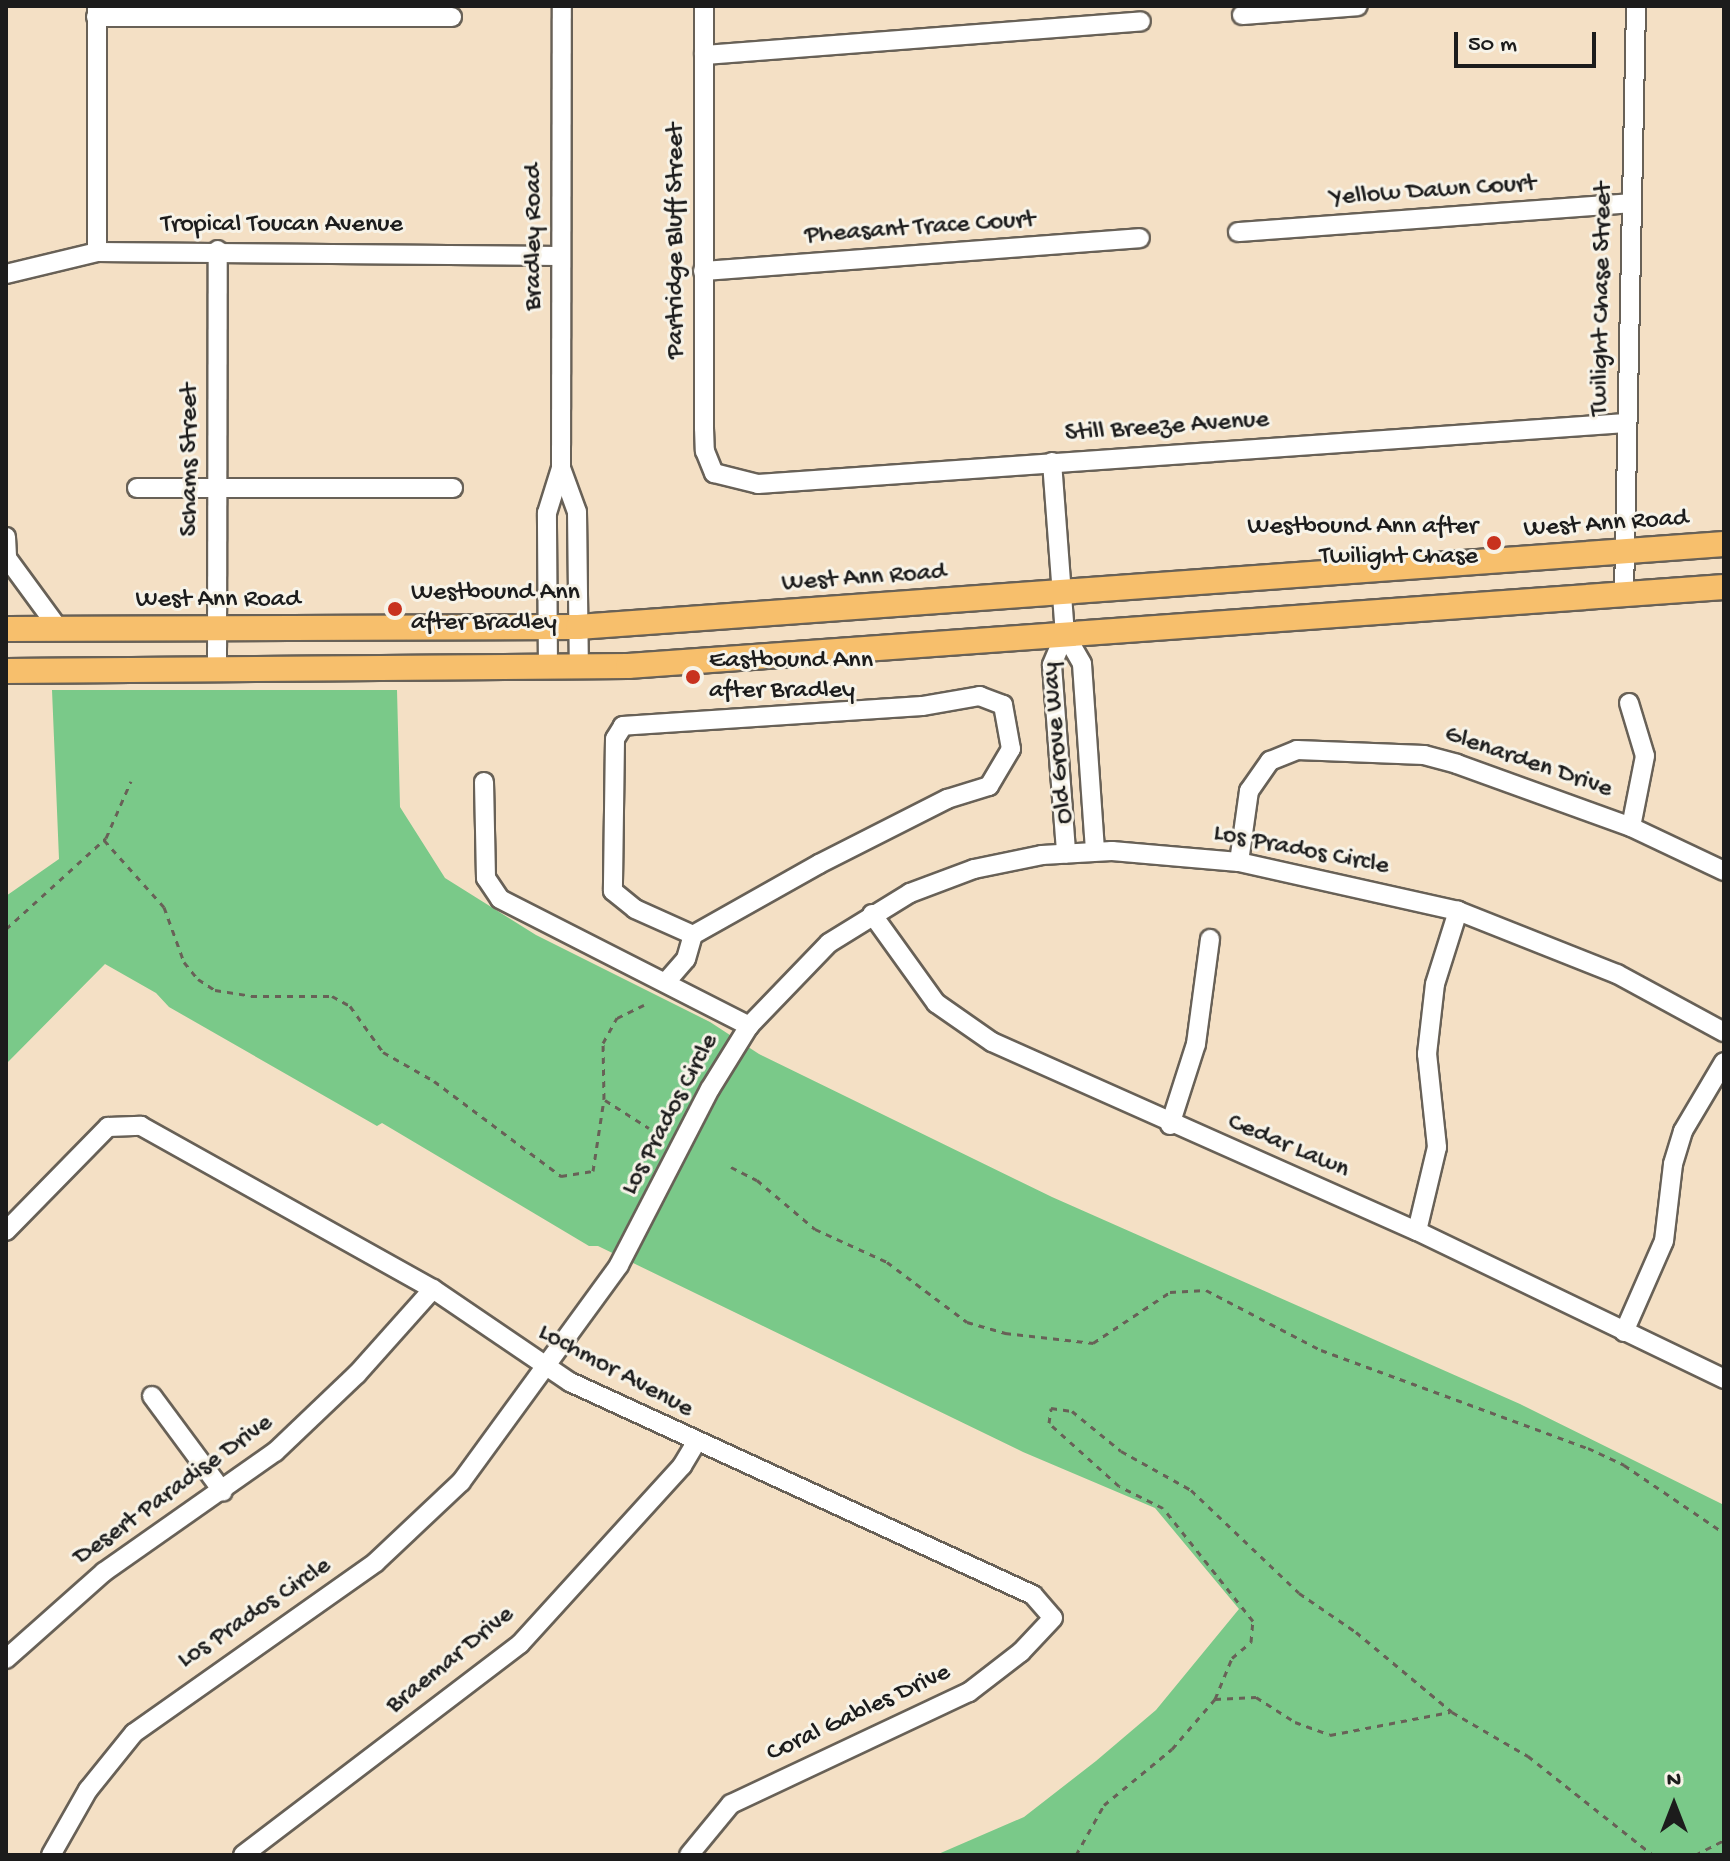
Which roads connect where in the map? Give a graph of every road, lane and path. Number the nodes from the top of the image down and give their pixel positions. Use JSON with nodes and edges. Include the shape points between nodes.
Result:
{"nodes":[{"id":1,"x":562,"y":6,"type":"edge"},
{"id":2,"x":704,"y":6,"type":"edge"},
{"id":3,"x":1358,"y":6,"type":"edge"},
{"id":4,"x":1636,"y":6,"type":"edge"},
{"id":5,"x":96,"y":12,"type":"edge"},
{"id":6,"x":1242,"y":15,"type":"dead end"},
{"id":7,"x":452,"y":17,"type":"dead end"},
{"id":8,"x":1141,"y":21,"type":"dead end"},
{"id":9,"x":704,"y":55,"type":"junction"},
{"id":10,"x":1631,"y":203,"type":"junction"},
{"id":11,"x":1238,"y":232,"type":"dead end"},
{"id":12,"x":1140,"y":238,"type":"dead end"},
{"id":13,"x":218,"y":250,"type":"junction"},
{"id":14,"x":97,"y":252,"type":"junction"},
{"id":15,"x":561,"y":256,"type":"junction"},
{"id":16,"x":703,"y":271,"type":"junction"},
{"id":17,"x":6,"y":274,"type":"edge"},
{"id":18,"x":1626,"y":423,"type":"junction"},
{"id":19,"x":1052,"y":462,"type":"junction"},
{"id":20,"x":561,"y":468,"type":"junction"},
{"id":21,"x":714,"y":473,"type":"joint"},
{"id":22,"x":137,"y":488,"type":"dead end"},
{"id":23,"x":217,"y":488,"type":"junction"},
{"id":24,"x":453,"y":488,"type":"dead end"},
{"id":25,"x":6,"y":537,"type":"edge"},
{"id":26,"x":1724,"y":544,"type":"edge"},
{"id":27,"x":1624,"y":552,"type":"junction"},
{"id":28,"x":1724,"y":587,"type":"edge"},
{"id":29,"x":1061,"y":592,"type":"junction"},
{"id":30,"x":1624,"y":594,"type":"junction"},
{"id":31,"x":547,"y":627,"type":"junction"},
{"id":32,"x":578,"y":627,"type":"junction"},
{"id":33,"x":6,"y":629,"type":"edge"},
{"id":34,"x":59,"y":629,"type":"junction"},
{"id":35,"x":217,"y":630,"type":"junction"},
{"id":36,"x":1065,"y":634,"type":"junction"},
{"id":37,"x":579,"y":668,"type":"junction"},
{"id":38,"x":548,"y":669,"type":"junction"},
{"id":39,"x":6,"y":671,"type":"edge"},
{"id":40,"x":217,"y":671,"type":"junction"},
{"id":41,"x":1629,"y":703,"type":"dead end"},
{"id":42,"x":131,"y":781,"type":"dead end"},
{"id":43,"x":484,"y":782,"type":"dead end"},
{"id":44,"x":1631,"y":827,"type":"junction"},
{"id":45,"x":104,"y":840,"type":"junction"},
{"id":46,"x":1095,"y":851,"type":"junction"},
{"id":47,"x":1066,"y":853,"type":"junction"},
{"id":48,"x":1239,"y":862,"type":"junction"},
{"id":49,"x":1724,"y":871,"type":"edge"},
{"id":50,"x":1458,"y":911,"type":"junction"},
{"id":51,"x":872,"y":914,"type":"junction"},
{"id":52,"x":6,"y":929,"type":"edge"},
{"id":53,"x":693,"y":935,"type":"junction"},
{"id":54,"x":1210,"y":939,"type":"dead end"},
{"id":55,"x":666,"y":982,"type":"junction"},
{"id":56,"x":644,"y":1005,"type":"dead end"},
{"id":57,"x":749,"y":1026,"type":"junction"},
{"id":58,"x":1724,"y":1032,"type":"edge"},
{"id":59,"x":1724,"y":1062,"type":"edge"},
{"id":60,"x":604,"y":1099,"type":"junction"},
{"id":61,"x":1170,"y":1125,"type":"junction"},
{"id":62,"x":649,"y":1128,"type":"dead end"},
{"id":63,"x":731,"y":1167,"type":"dead end"},
{"id":64,"x":6,"y":1231,"type":"edge"},
{"id":65,"x":1417,"y":1231,"type":"junction"},
{"id":66,"x":433,"y":1289,"type":"junction"},
{"id":67,"x":1624,"y":1332,"type":"junction"},
{"id":68,"x":547,"y":1369,"type":"junction"},
{"id":69,"x":1724,"y":1379,"type":"edge"},
{"id":70,"x":152,"y":1396,"type":"dead end"},
{"id":71,"x":695,"y":1444,"type":"junction"},
{"id":72,"x":223,"y":1492,"type":"junction"},
{"id":73,"x":1724,"y":1533,"type":"edge"},
{"id":74,"x":1053,"y":1618,"type":"joint"},
{"id":75,"x":10,"y":1647,"type":"edge"},
{"id":76,"x":1215,"y":1699,"type":"junction"},
{"id":77,"x":1452,"y":1712,"type":"junction"},
{"id":78,"x":1724,"y":1840,"type":"edge"},
{"id":79,"x":51,"y":1855,"type":"edge"},
{"id":80,"x":243,"y":1855,"type":"edge"},
{"id":81,"x":689,"y":1855,"type":"edge"},
{"id":82,"x":1076,"y":1855,"type":"edge"},
{"id":83,"x":1653,"y":1855,"type":"edge"},
{"id":84,"x":1695,"y":1855,"type":"edge"}],
"edges":[{"from":1,"to":15,"type":"street","name":"Bradley Road"},
{"from":2,"to":9,"type":"street","name":"Partridge Bluff Street"},
{"from":3,"to":6,"type":"street"},
{"from":4,"to":10,"type":"street","name":"Twilight Chase Street"},
{"from":5,"to":7,"type":"street"},
{"from":5,"to":14,"type":"street"},
{"from":8,"to":9,"type":"street"},
{"from":9,"to":16,"type":"street","name":"Partridge Bluff Street"},
{"from":10,"to":11,"type":"street","name":"Yellow Dawn Court"},
{"from":10,"to":18,"type":"street","name":"Twilight Chase Street"},
{"from":12,"to":16,"type":"street","name":"Pheasant Trace Court"},
{"from":13,"to":14,"type":"street","name":"Tropical Toucan Avenue"},
{"from":13,"to":15,"type":"street","name":"Tropical Toucan Avenue"},
{"from":13,"to":23,"type":"street","name":"Schams Street"},
{"from":14,"to":17,"type":"street","name":"Tropical Toucan Avenue"},
{"from":15,"to":20,"type":"street","name":"Bradley Road"},
{"from":16,"to":21,"type":"street","name":"Partridge Bluff Street","via":[[705,451]]},
{"from":18,"to":19,"type":"street","name":"Still Breeze Avenue"},
{"from":18,"to":27,"type":"street","name":"Twilight Chase Street"},
{"from":19,"to":21,"type":"street","name":"Still Breeze Avenue","via":[[758,484]]},
{"from":19,"to":29,"type":"street","name":"Old Grove Way"},
{"from":20,"to":31,"type":"street","name":"Bradley Road","via":[[547,513]]},
{"from":20,"to":32,"type":"street","name":"Bradley Road","via":[[577,512]]},
{"from":22,"to":23,"type":"street"},
{"from":23,"to":24,"type":"street"},
{"from":23,"to":35,"type":"street","name":"Schams Street"},
{"from":25,"to":34,"type":"street","via":[[7,558]]},
{"from":26,"to":27,"type":"main road","name":"West Ann Road"},
{"from":27,"to":29,"type":"main road","name":"West Ann Road"},
{"from":27,"to":30,"type":"street","name":"Twilight Chase Street"},
{"from":28,"to":30,"type":"main road"},
{"from":29,"to":32,"type":"main road","name":"West Ann Road"},
{"from":29,"to":36,"type":"street","name":"Old Grove Way"},
{"from":30,"to":36,"type":"main road"},
{"from":31,"to":32,"type":"main road","name":"West Ann Road"},
{"from":31,"to":35,"type":"main road","name":"West Ann Road"},
{"from":31,"to":38,"type":"street","name":"Bradley Road"},
{"from":32,"to":37,"type":"street","name":"Bradley Road"},
{"from":33,"to":34,"type":"main road","name":"West Ann Road"},
{"from":34,"to":35,"type":"main road","name":"West Ann Road"},
{"from":35,"to":40,"type":"street","name":"Schams Street"},
{"from":36,"to":37,"type":"main road"},
{"from":36,"to":46,"type":"street","name":"Old Grove Way","via":[[1082,664]]},
{"from":36,"to":47,"type":"street","name":"Old Grove Way","via":[[1052,665]]},
{"from":37,"to":38,"type":"main road"},
{"from":38,"to":40,"type":"main road"},
{"from":39,"to":40,"type":"main road"},
{"from":41,"to":44,"type":"street","via":[[1645,756],[1641,798]]},
{"from":42,"to":45,"type":"path"},
{"from":43,"to":55,"type":"street","via":[[486,878],[494,893]]},
{"from":44,"to":48,"type":"street","name":"Glenarden Drive","via":[[1523,785],[1424,755],[1297,750],[1270,761],[1249,791]]},
{"from":44,"to":49,"type":"street","name":"Glenarden Drive"},
{"from":45,"to":52,"type":"path"},
{"from":45,"to":60,"type":"path","via":[[164,907],[184,962],[198,979],[215,990],[251,996],[332,996],[350,1006],[383,1052],[434,1081],[561,1176],[593,1171]]},
{"from":46,"to":47,"type":"street","name":"Los Prados Circle"},
{"from":46,"to":48,"type":"street","name":"Los Prados Circle"},
{"from":47,"to":51,"type":"street","name":"Los Prados Circle","via":[[974,869]]},
{"from":48,"to":50,"type":"street","name":"Los Prados Circle"},
{"from":50,"to":58,"type":"street","name":"Los Prados Circle","via":[[1617,974]]},
{"from":50,"to":65,"type":"street","via":[[1435,984],[1427,1054],[1437,1147]]},
{"from":51,"to":57,"type":"street","name":"Los Prados Circle","via":[[802,967]]},
{"from":51,"to":61,"type":"street","name":"Cedar Lawn","via":[[920,985],[952,1017],[992,1042]]},
{"from":53,"to":53,"type":"street","via":[[833,856],[947,799],[989,786],[1011,749],[1003,705],[980,696],[922,706],[623,726],[615,739],[613,891],[635,909]]},
{"from":53,"to":55,"type":"street","via":[[686,959]]},
{"from":54,"to":61,"type":"street","via":[[1196,1044]]},
{"from":55,"to":57,"type":"street"},
{"from":56,"to":60,"type":"path","via":[[624,1012],[607,1033],[599,1065]]},
{"from":57,"to":68,"type":"street","name":"Los Prados Circle","via":[[710,1089],[632,1244]]},
{"from":59,"to":67,"type":"street","via":[[1683,1131],[1673,1164],[1664,1241]]},
{"from":60,"to":62,"type":"path"},
{"from":61,"to":65,"type":"street","name":"Cedar Lawn"},
{"from":63,"to":73,"type":"path","via":[[757,1180],[815,1229],[887,1262],[967,1322],[1019,1336],[1093,1343],[1170,1292],[1206,1290],[1321,1350],[1375,1365],[1418,1389],[1498,1412],[1600,1454]]},
{"from":64,"to":66,"type":"street","name":"Lochmor Avenue","via":[[108,1127],[123,1123],[141,1126]]},
{"from":65,"to":67,"type":"street","name":"Cedar Lawn"},
{"from":66,"to":68,"type":"street","name":"Lochmor Avenue"},
{"from":66,"to":72,"type":"street","name":"Desert Paradise Drive","via":[[328,1404]]},
{"from":67,"to":69,"type":"street","name":"Cedar Lawn"},
{"from":68,"to":71,"type":"street","name":"Lochmor Avenue"},
{"from":68,"to":79,"type":"street","name":"Los Prados Circle","via":[[461,1482],[376,1562],[134,1733],[88,1790]]},
{"from":70,"to":72,"type":"street"},
{"from":71,"to":74,"type":"street","name":"Lochmor Avenue","via":[[1033,1595]]},
{"from":71,"to":80,"type":"street","name":"Braemar Drive","via":[[682,1466],[520,1644]]},
{"from":72,"to":75,"type":"street","name":"Desert Paradise Drive","via":[[104,1572]]},
{"from":74,"to":81,"type":"street","name":"Coral Gables Drive","via":[[1021,1652],[969,1692],[731,1804]]},
{"from":76,"to":77,"type":"path","via":[[1256,1697],[1295,1722],[1330,1735]]},
{"from":76,"to":77,"type":"path","via":[[1232,1658],[1251,1642],[1253,1621],[1163,1508],[1119,1486],[1084,1455],[1049,1423],[1051,1408],[1072,1411],[1121,1451],[1191,1490],[1288,1584]]},
{"from":76,"to":82,"type":"path","via":[[1172,1749],[1104,1805]]},
{"from":77,"to":83,"type":"path","via":[[1528,1756]]},
{"from":78,"to":84,"type":"path"}]}
